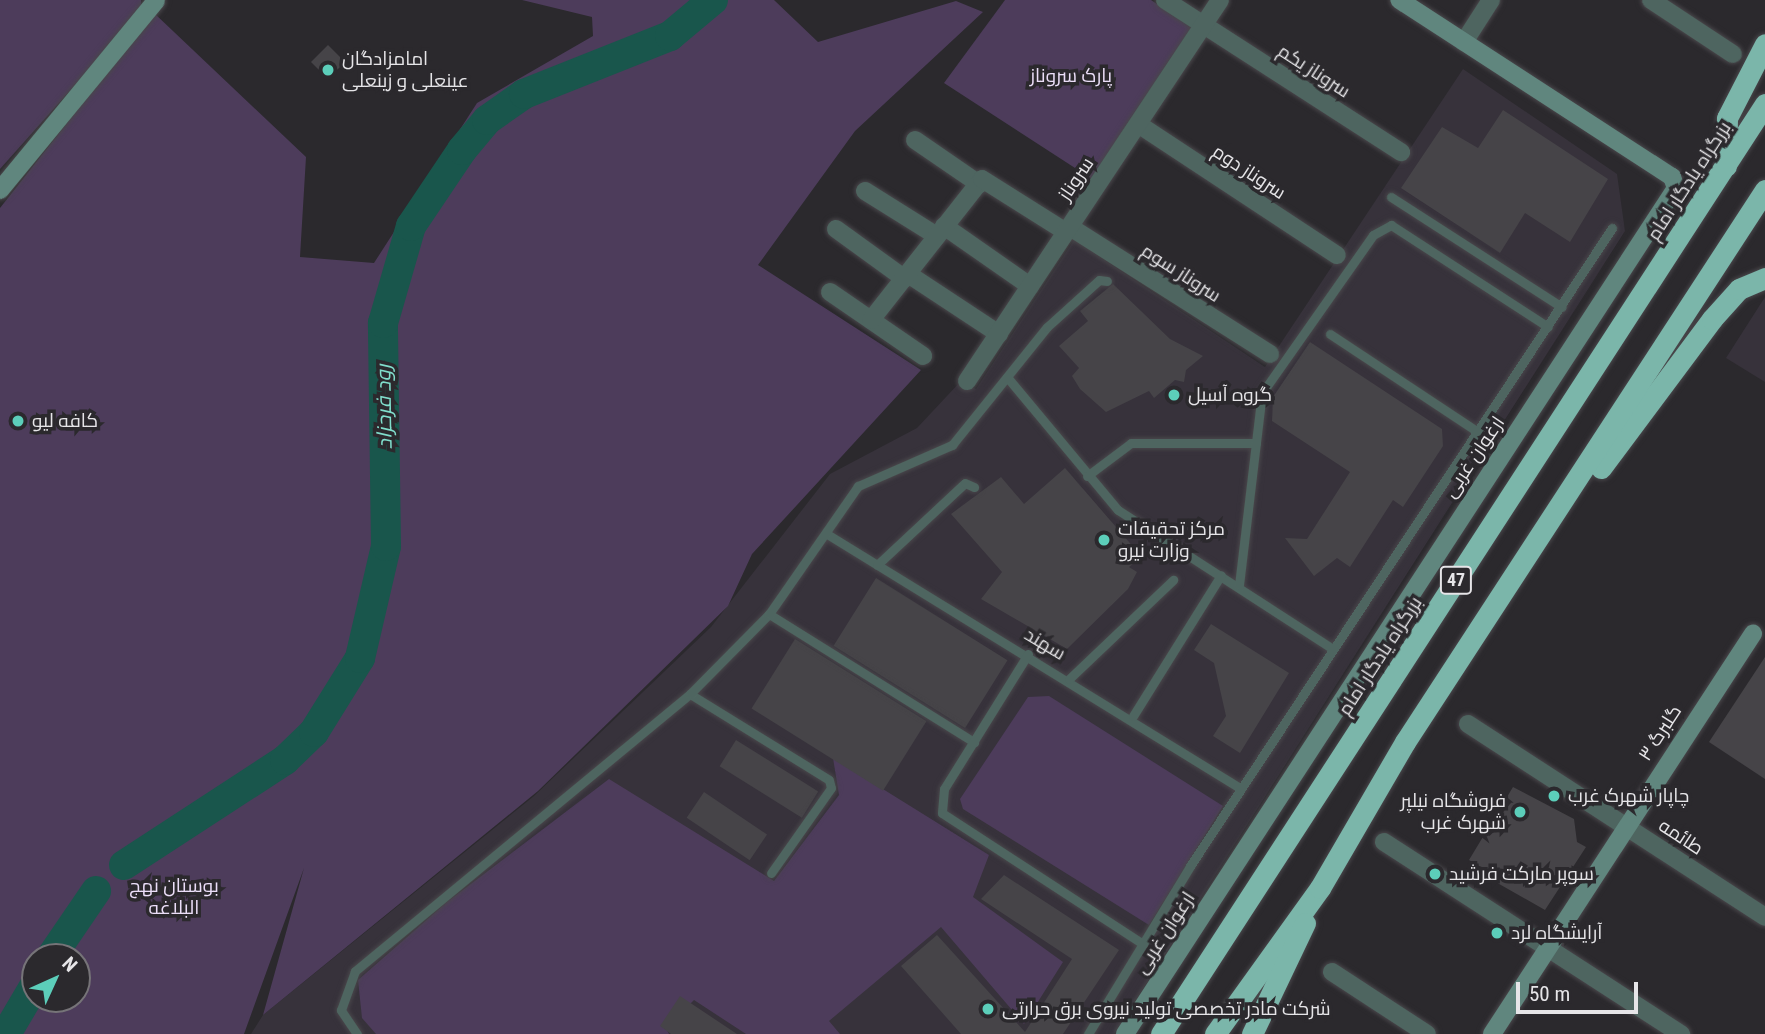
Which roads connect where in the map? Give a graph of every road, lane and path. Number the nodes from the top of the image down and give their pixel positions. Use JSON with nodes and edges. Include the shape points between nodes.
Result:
{"nodes":[{"id":1,"x":156,"y":0,"type":"edge"},
{"id":2,"x":1165,"y":0,"type":"edge"},
{"id":3,"x":1220,"y":0,"type":"edge"},
{"id":4,"x":1399,"y":0,"type":"edge"},
{"id":5,"x":1491,"y":0,"type":"edge"},
{"id":6,"x":1651,"y":0,"type":"edge"},
{"id":7,"x":1203,"y":26,"type":"junction"},
{"id":8,"x":1464,"y":42,"type":"junction"},
{"id":9,"x":1765,"y":44,"type":"edge"},
{"id":10,"x":1733,"y":54,"type":"dead end"},
{"id":11,"x":1765,"y":104,"type":"edge"},
{"id":12,"x":1138,"y":124,"type":"junction"},
{"id":13,"x":915,"y":140,"type":"dead end"},
{"id":14,"x":1402,"y":152,"type":"dead end"},
{"id":15,"x":1726,"y":167,"type":"junction"},
{"id":16,"x":979,"y":184,"type":"junction"},
{"id":17,"x":0,"y":190,"type":"edge"},
{"id":18,"x":1765,"y":190,"type":"edge"},
{"id":19,"x":865,"y":191,"type":"dead end"},
{"id":20,"x":1391,"y":197,"type":"dead end"},
{"id":21,"x":1612,"y":228,"type":"dead end"},
{"id":22,"x":835,"y":229,"type":"dead end"},
{"id":23,"x":1068,"y":230,"type":"junction"},
{"id":24,"x":941,"y":231,"type":"junction"},
{"id":25,"x":1337,"y":255,"type":"dead end"},
{"id":26,"x":906,"y":276,"type":"junction"},
{"id":27,"x":1765,"y":278,"type":"edge"},
{"id":28,"x":1107,"y":281,"type":"dead end"},
{"id":29,"x":1030,"y":286,"type":"junction"},
{"id":30,"x":830,"y":292,"type":"dead end"},
{"id":31,"x":1562,"y":307,"type":"junction"},
{"id":32,"x":872,"y":320,"type":"junction"},
{"id":33,"x":1548,"y":327,"type":"junction"},
{"id":34,"x":999,"y":334,"type":"junction"},
{"id":35,"x":1330,"y":334,"type":"dead end"},
{"id":36,"x":1270,"y":354,"type":"dead end"},
{"id":37,"x":923,"y":356,"type":"dead end"},
{"id":38,"x":1007,"y":377,"type":"junction"},
{"id":39,"x":967,"y":381,"type":"dead end"},
{"id":40,"x":1478,"y":432,"type":"junction"},
{"id":41,"x":1256,"y":443,"type":"junction"},
{"id":42,"x":1087,"y":476,"type":"junction"},
{"id":43,"x":974,"y":486,"type":"dead end"},
{"id":44,"x":1569,"y":499,"type":"junction"},
{"id":45,"x":827,"y":534,"type":"junction"},
{"id":46,"x":877,"y":565,"type":"junction"},
{"id":47,"x":1221,"y":575,"type":"junction"},
{"id":48,"x":1173,"y":580,"type":"dead end"},
{"id":49,"x":1239,"y":585,"type":"junction"},
{"id":50,"x":769,"y":614,"type":"junction"},
{"id":51,"x":1759,"y":636,"type":"edge"},
{"id":52,"x":1333,"y":649,"type":"junction"},
{"id":53,"x":1027,"y":654,"type":"junction"},
{"id":54,"x":1069,"y":678,"type":"junction"},
{"id":55,"x":690,"y":694,"type":"junction"},
{"id":56,"x":1132,"y":716,"type":"junction"},
{"id":57,"x":1468,"y":724,"type":"dead end"},
{"id":58,"x":974,"y":742,"type":"junction"},
{"id":59,"x":1241,"y":789,"type":"junction"},
{"id":60,"x":1625,"y":826,"type":"junction"},
{"id":61,"x":1384,"y":842,"type":"dead end"},
{"id":62,"x":771,"y":873,"type":"dead end"},
{"id":63,"x":1320,"y":888,"type":"junction"},
{"id":64,"x":1765,"y":917,"type":"edge"},
{"id":65,"x":1143,"y":944,"type":"junction"},
{"id":66,"x":1547,"y":947,"type":"junction"},
{"id":67,"x":1332,"y":972,"type":"dead end"},
{"id":68,"x":357,"y":1034,"type":"edge"},
{"id":69,"x":1088,"y":1034,"type":"edge"},
{"id":70,"x":1125,"y":1034,"type":"edge"},
{"id":71,"x":1161,"y":1034,"type":"edge"},
{"id":72,"x":1215,"y":1034,"type":"edge"},
{"id":73,"x":1254,"y":1034,"type":"edge"},
{"id":74,"x":1427,"y":1034,"type":"edge"},
{"id":75,"x":1492,"y":1034,"type":"edge"},
{"id":76,"x":1681,"y":1034,"type":"edge"}],
"edges":[{"from":1,"to":17,"type":"street"},
{"from":2,"to":7,"type":"street","name":"سروناز یکم"},
{"from":3,"to":7,"type":"street","name":"سروناز"},
{"from":4,"to":8,"type":"street","name":"ارغوان غربی"},
{"from":5,"to":8,"type":"street"},
{"from":6,"to":10,"type":"street"},
{"from":7,"to":12,"type":"street","name":"سروناز"},
{"from":7,"to":14,"type":"street","name":"سروناز یکم"},
{"from":8,"to":70,"type":"street","name":"ارغوان غربی","via":[[1672,177],[1676,188]]},
{"from":9,"to":15,"type":"highway","via":[[1727,118]]},
{"from":11,"to":15,"type":"highway","name":"بزرگراه یادگار امام","number":"47"},
{"from":12,"to":23,"type":"street","name":"سروناز"},
{"from":12,"to":25,"type":"street","name":"سروناز دوم"},
{"from":13,"to":16,"type":"street"},
{"from":15,"to":71,"type":"highway","name":"بزرگراه یادگار امام","number":"47"},
{"from":16,"to":23,"type":"street","name":"سروناز سوم","via":[[982,179]]},
{"from":16,"to":24,"type":"street"},
{"from":18,"to":44,"type":"highway","number":"47"},
{"from":19,"to":24,"type":"street"},
{"from":20,"to":31,"type":"lane"},
{"from":21,"to":31,"type":"lane"},
{"from":22,"to":26,"type":"street"},
{"from":23,"to":29,"type":"street","name":"سروناز"},
{"from":23,"to":36,"type":"street","name":"سروناز سوم"},
{"from":24,"to":26,"type":"street"},
{"from":24,"to":29,"type":"street"},
{"from":26,"to":32,"type":"street"},
{"from":26,"to":34,"type":"street"},
{"from":27,"to":44,"type":"highway","via":[[1738,289],[1641,422]]},
{"from":28,"to":38,"type":"lane","via":[[1099,280],[1047,327]]},
{"from":29,"to":34,"type":"street","name":"سروناز"},
{"from":30,"to":32,"type":"street"},
{"from":31,"to":33,"type":"lane"},
{"from":32,"to":37,"type":"street"},
{"from":33,"to":40,"type":"lane"},
{"from":33,"to":41,"type":"lane","via":[[1391,225],[1382,228],[1365,243],[1262,393]]},
{"from":34,"to":39,"type":"street","name":"سروناز"},
{"from":35,"to":40,"type":"lane"},
{"from":38,"to":42,"type":"lane"},
{"from":38,"to":45,"type":"lane","via":[[952,445],[859,486]]},
{"from":40,"to":52,"type":"lane"},
{"from":41,"to":42,"type":"lane","via":[[1131,443]]},
{"from":41,"to":49,"type":"lane"},
{"from":42,"to":47,"type":"lane","via":[[1118,510]]},
{"from":43,"to":46,"type":"lane","via":[[965,483]]},
{"from":44,"to":63,"type":"highway","number":"47","via":[[1405,743]]},
{"from":45,"to":46,"type":"lane","name":"سهند"},
{"from":45,"to":50,"type":"lane"},
{"from":46,"to":53,"type":"lane","name":"سهند"},
{"from":47,"to":49,"type":"lane"},
{"from":47,"to":56,"type":"lane"},
{"from":48,"to":54,"type":"lane"},
{"from":49,"to":52,"type":"lane"},
{"from":50,"to":55,"type":"lane"},
{"from":50,"to":58,"type":"lane"},
{"from":51,"to":60,"type":"street","name":"گلبرگ ۳"},
{"from":52,"to":59,"type":"lane"},
{"from":53,"to":54,"type":"lane","name":"سهند"},
{"from":53,"to":58,"type":"lane"},
{"from":54,"to":56,"type":"lane","name":"سهند"},
{"from":55,"to":62,"type":"lane","via":[[829,780],[831,788]]},
{"from":55,"to":68,"type":"lane","via":[[355,971],[341,1010]]},
{"from":56,"to":59,"type":"lane","name":"سهند"},
{"from":57,"to":60,"type":"street","name":"طائمه"},
{"from":58,"to":65,"type":"lane","via":[[944,789],[942,813]]},
{"from":59,"to":65,"type":"lane"},
{"from":60,"to":64,"type":"street","name":"طائمه"},
{"from":60,"to":66,"type":"street","name":"گلبرگ ۳"},
{"from":61,"to":66,"type":"street"},
{"from":63,"to":72,"type":"highway","number":"47"},
{"from":63,"to":73,"type":"highway"},
{"from":65,"to":69,"type":"lane"},
{"from":66,"to":75,"type":"street","name":"گلبرگ ۳"},
{"from":66,"to":76,"type":"street"},
{"from":67,"to":74,"type":"street"}]}
